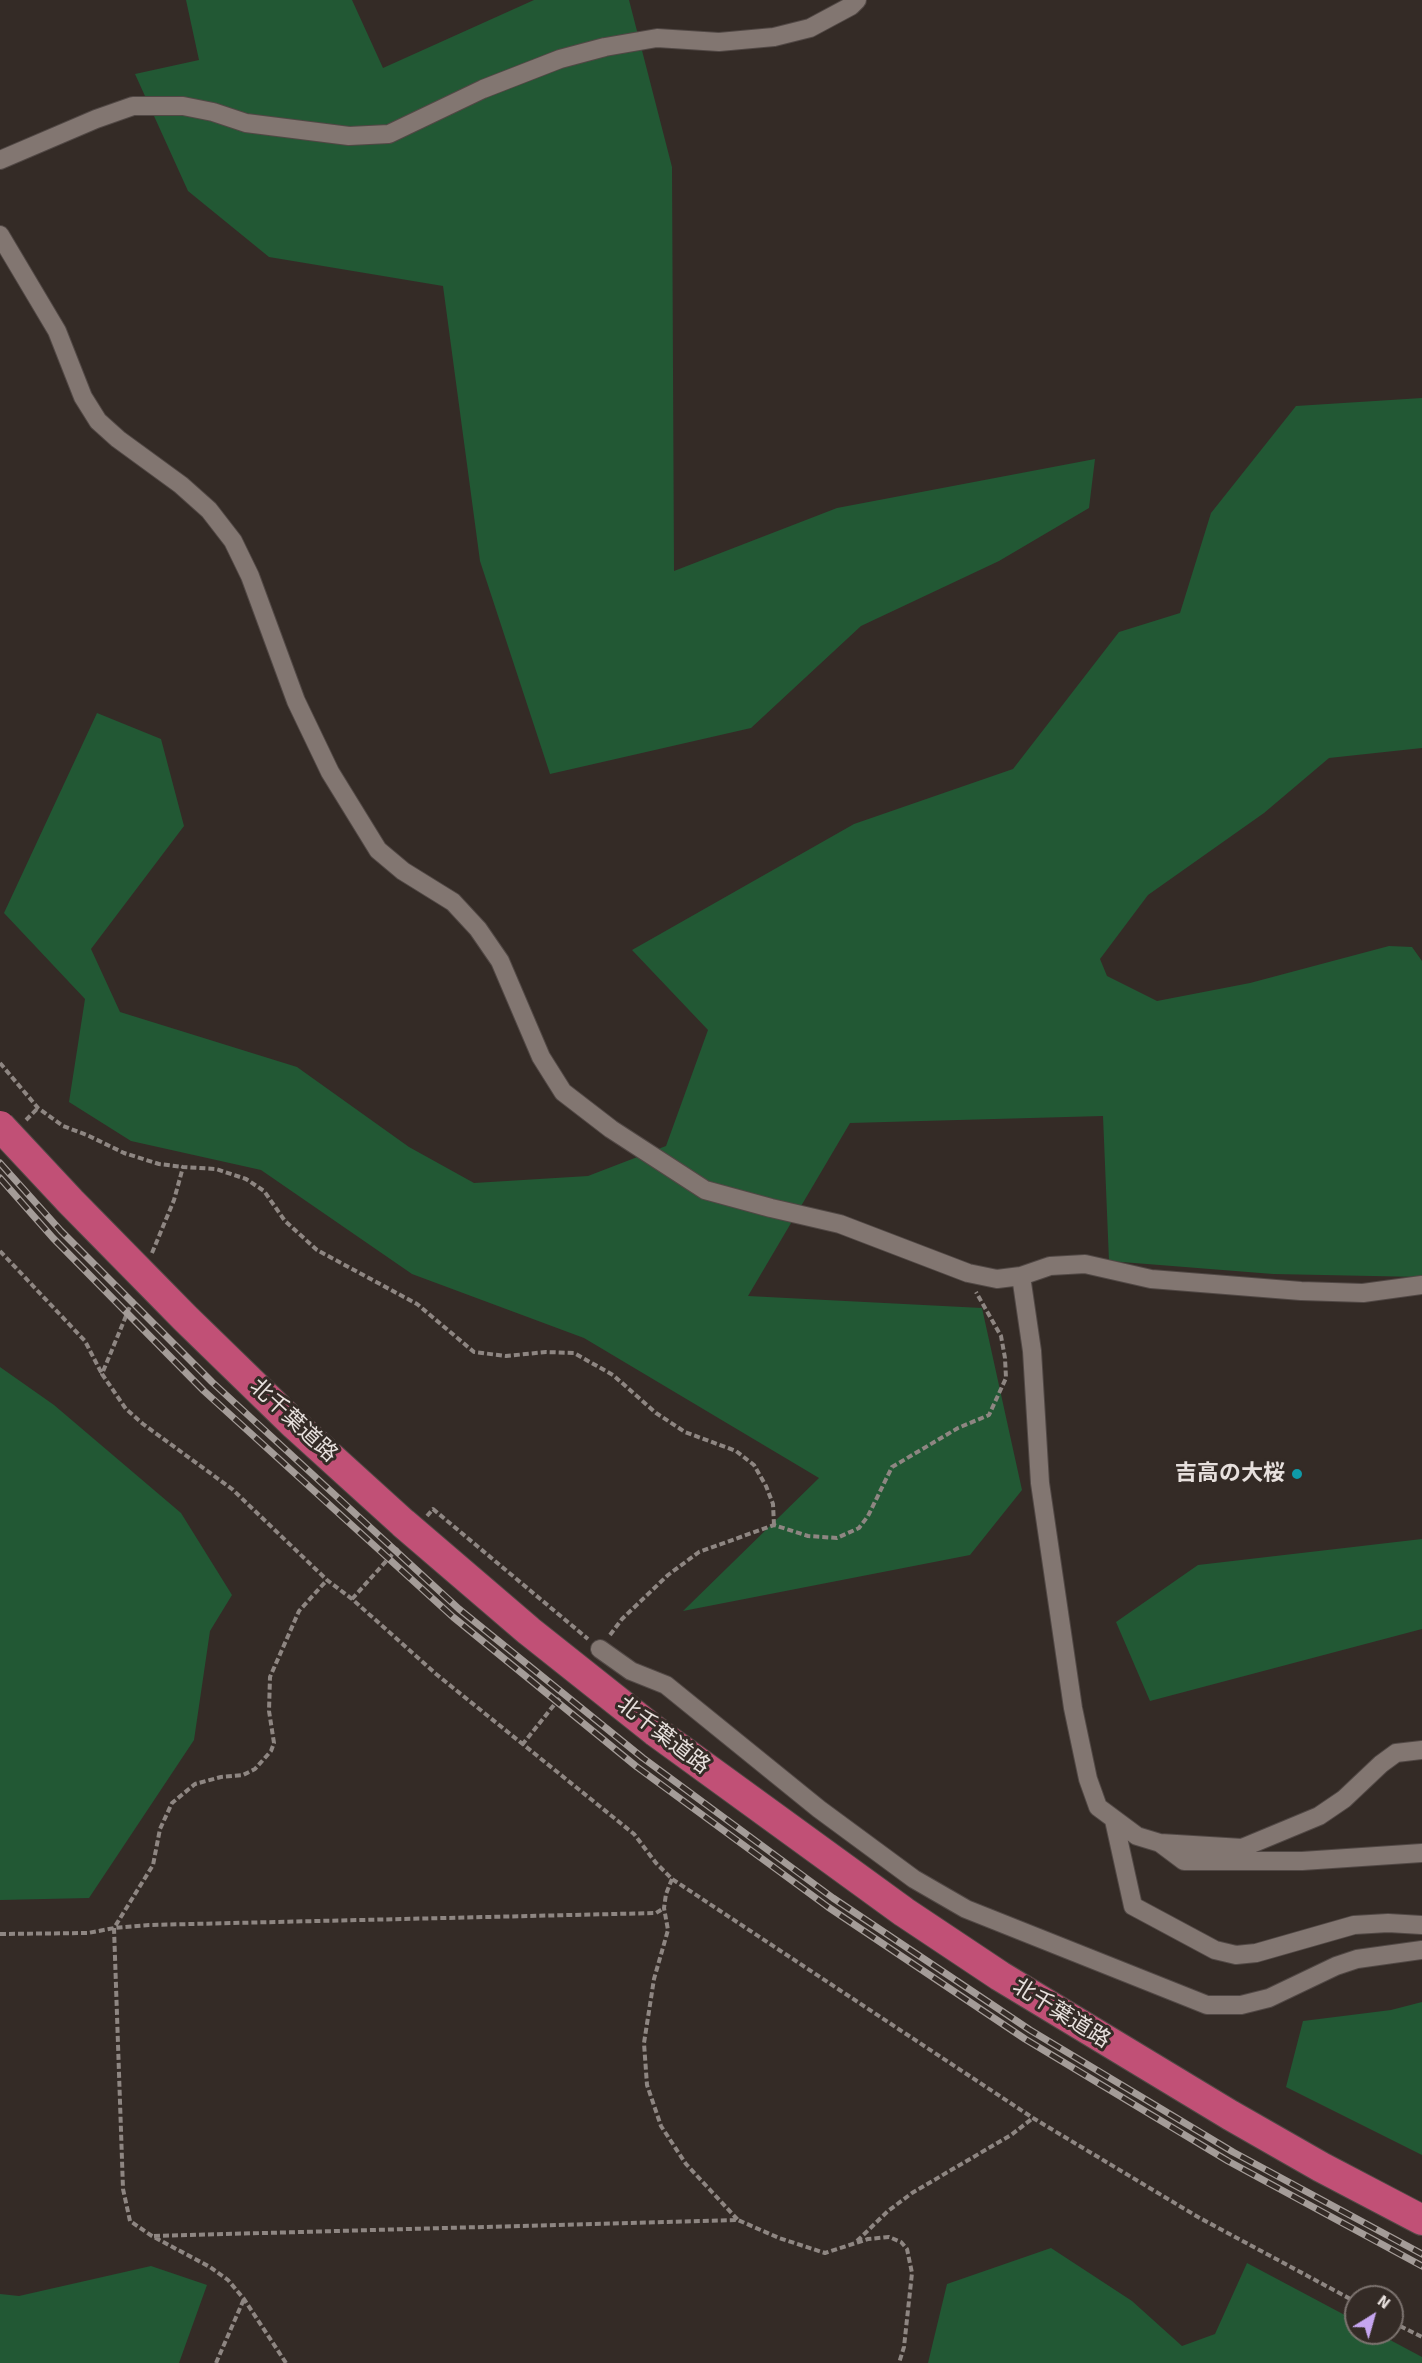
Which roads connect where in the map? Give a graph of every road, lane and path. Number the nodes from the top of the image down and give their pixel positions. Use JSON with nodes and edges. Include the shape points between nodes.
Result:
{"nodes":[{"id":1,"x":857,"y":0,"type":"edge"},
{"id":2,"x":0,"y":160,"type":"edge"},
{"id":3,"x":0,"y":235,"type":"edge"},
{"id":4,"x":0,"y":1063,"type":"edge"},
{"id":5,"x":0,"y":1126,"type":"edge"},
{"id":6,"x":183,"y":1167,"type":"junction"},
{"id":7,"x":0,"y":1251,"type":"edge"},
{"id":8,"x":152,"y":1254,"type":"dead end"},
{"id":9,"x":956,"y":1270,"type":"junction"},
{"id":10,"x":1021,"y":1276,"type":"junction"},
{"id":11,"x":1422,"y":1285,"type":"edge"},
{"id":12,"x":134,"y":1298,"type":"dead end"},
{"id":13,"x":102,"y":1374,"type":"junction"},
{"id":14,"x":774,"y":1525,"type":"junction"},
{"id":15,"x":327,"y":1580,"type":"junction"},
{"id":16,"x":600,"y":1649,"type":"joint"},
{"id":17,"x":572,"y":1684,"type":"dead end"},
{"id":18,"x":522,"y":1744,"type":"junction"},
{"id":19,"x":1422,"y":1750,"type":"edge"},
{"id":20,"x":1114,"y":1820,"type":"junction"},
{"id":21,"x":1160,"y":1843,"type":"junction"},
{"id":22,"x":1422,"y":1853,"type":"edge"},
{"id":23,"x":672,"y":1879,"type":"junction"},
{"id":24,"x":664,"y":1908,"type":"junction"},
{"id":25,"x":1422,"y":1925,"type":"edge"},
{"id":26,"x":114,"y":1928,"type":"junction"},
{"id":27,"x":0,"y":1934,"type":"edge"},
{"id":28,"x":1422,"y":1950,"type":"edge"},
{"id":29,"x":1033,"y":2118,"type":"junction"},
{"id":30,"x":738,"y":2220,"type":"junction"},
{"id":31,"x":1422,"y":2220,"type":"edge"},
{"id":32,"x":152,"y":2236,"type":"junction"},
{"id":33,"x":855,"y":2243,"type":"junction"},
{"id":34,"x":1344,"y":2296,"type":"edge"},
{"id":35,"x":244,"y":2299,"type":"junction"},
{"id":36,"x":1404,"y":2328,"type":"edge"},
{"id":37,"x":1422,"y":2337,"type":"edge"},
{"id":38,"x":216,"y":2363,"type":"edge"},
{"id":39,"x":286,"y":2363,"type":"edge"},
{"id":40,"x":899,"y":2363,"type":"edge"}],
"edges":[{"from":1,"to":2,"type":"street","via":[[810,28],[774,37],[719,42],[657,38],[605,46],[483,89],[389,134],[349,136],[246,123],[183,106],[133,106]]},
{"from":3,"to":9,"type":"street","via":[[57,331],[83,397],[98,421],[181,485],[233,541],[296,701],[341,792],[378,850],[403,871],[453,902],[478,929],[500,961],[541,1057],[563,1092],[705,1190],[840,1224]]},
{"from":4,"to":6,"type":"path","via":[[38,1108],[63,1126],[124,1153]]},
{"from":5,"to":31,"type":"highway","name":"北千葉道路","bridge":true,"via":[[185,1318],[295,1425],[529,1631],[655,1731],[904,1912],[1000,1976],[1230,2115]]},
{"from":6,"to":8,"type":"path"},
{"from":6,"to":14,"type":"path","via":[[216,1168],[246,1179],[264,1191],[285,1221],[317,1250],[417,1304],[474,1352],[506,1356],[574,1353],[613,1375],[656,1413],[685,1432],[736,1451],[754,1465],[773,1504]]},
{"from":7,"to":13,"type":"path","via":[[84,1341]]},
{"from":9,"to":10,"type":"street","via":[[997,1279]]},
{"from":9,"to":14,"type":"path","via":[[975,1290],[1001,1336],[1006,1378],[988,1415],[892,1467],[859,1528],[837,1538],[808,1536]]},
{"from":10,"to":11,"type":"street","via":[[1050,1266],[1085,1264],[1151,1279],[1301,1291],[1363,1293]]},
{"from":10,"to":20,"type":"street","via":[[1032,1351],[1040,1483],[1073,1708],[1098,1807]]},
{"from":12,"to":13,"type":"path"},
{"from":13,"to":15,"type":"path","via":[[126,1409],[232,1489]]},
{"from":14,"to":16,"type":"path","via":[[699,1552],[622,1619]]},
{"from":15,"to":18,"type":"path"},
{"from":15,"to":26,"type":"path","via":[[299,1611],[270,1677],[269,1711],[274,1743],[271,1751],[255,1769],[195,1784],[172,1803],[160,1829],[153,1864]]},
{"from":16,"to":28,"type":"street","via":[[631,1671],[666,1685],[819,1809],[914,1879],[966,1909],[1207,2005],[1260,2001],[1347,1962]]},
{"from":17,"to":18,"type":"path"},
{"from":18,"to":23,"type":"path","via":[[634,1834]]},
{"from":19,"to":21,"type":"street","via":[[1396,1753],[1319,1816],[1242,1848]]},
{"from":20,"to":21,"type":"street","via":[[1137,1836]]},
{"from":20,"to":25,"type":"street","via":[[1133,1905],[1215,1950],[1256,1953],[1354,1925]]},
{"from":21,"to":22,"type":"street","via":[[1184,1861],[1302,1861]]},
{"from":23,"to":24,"type":"path"},
{"from":23,"to":29,"type":"path"},
{"from":24,"to":26,"type":"path","via":[[656,1913]]},
{"from":24,"to":30,"type":"path","via":[[668,1930],[654,1979],[644,2043],[647,2085],[661,2126],[686,2164]]},
{"from":26,"to":27,"type":"path","via":[[88,1933]]},
{"from":26,"to":32,"type":"path","via":[[123,2189],[130,2220]]},
{"from":29,"to":33,"type":"path","via":[[912,2193]]},
{"from":29,"to":34,"type":"path","via":[[1198,2217]]},
{"from":30,"to":32,"type":"path"},
{"from":30,"to":33,"type":"path","via":[[825,2253]]},
{"from":32,"to":35,"type":"path","via":[[210,2267]]},
{"from":33,"to":40,"type":"path","via":[[889,2237],[907,2249],[912,2272]]},
{"from":35,"to":38,"type":"path"},
{"from":35,"to":39,"type":"path"},
{"from":36,"to":37,"type":"path"}]}
